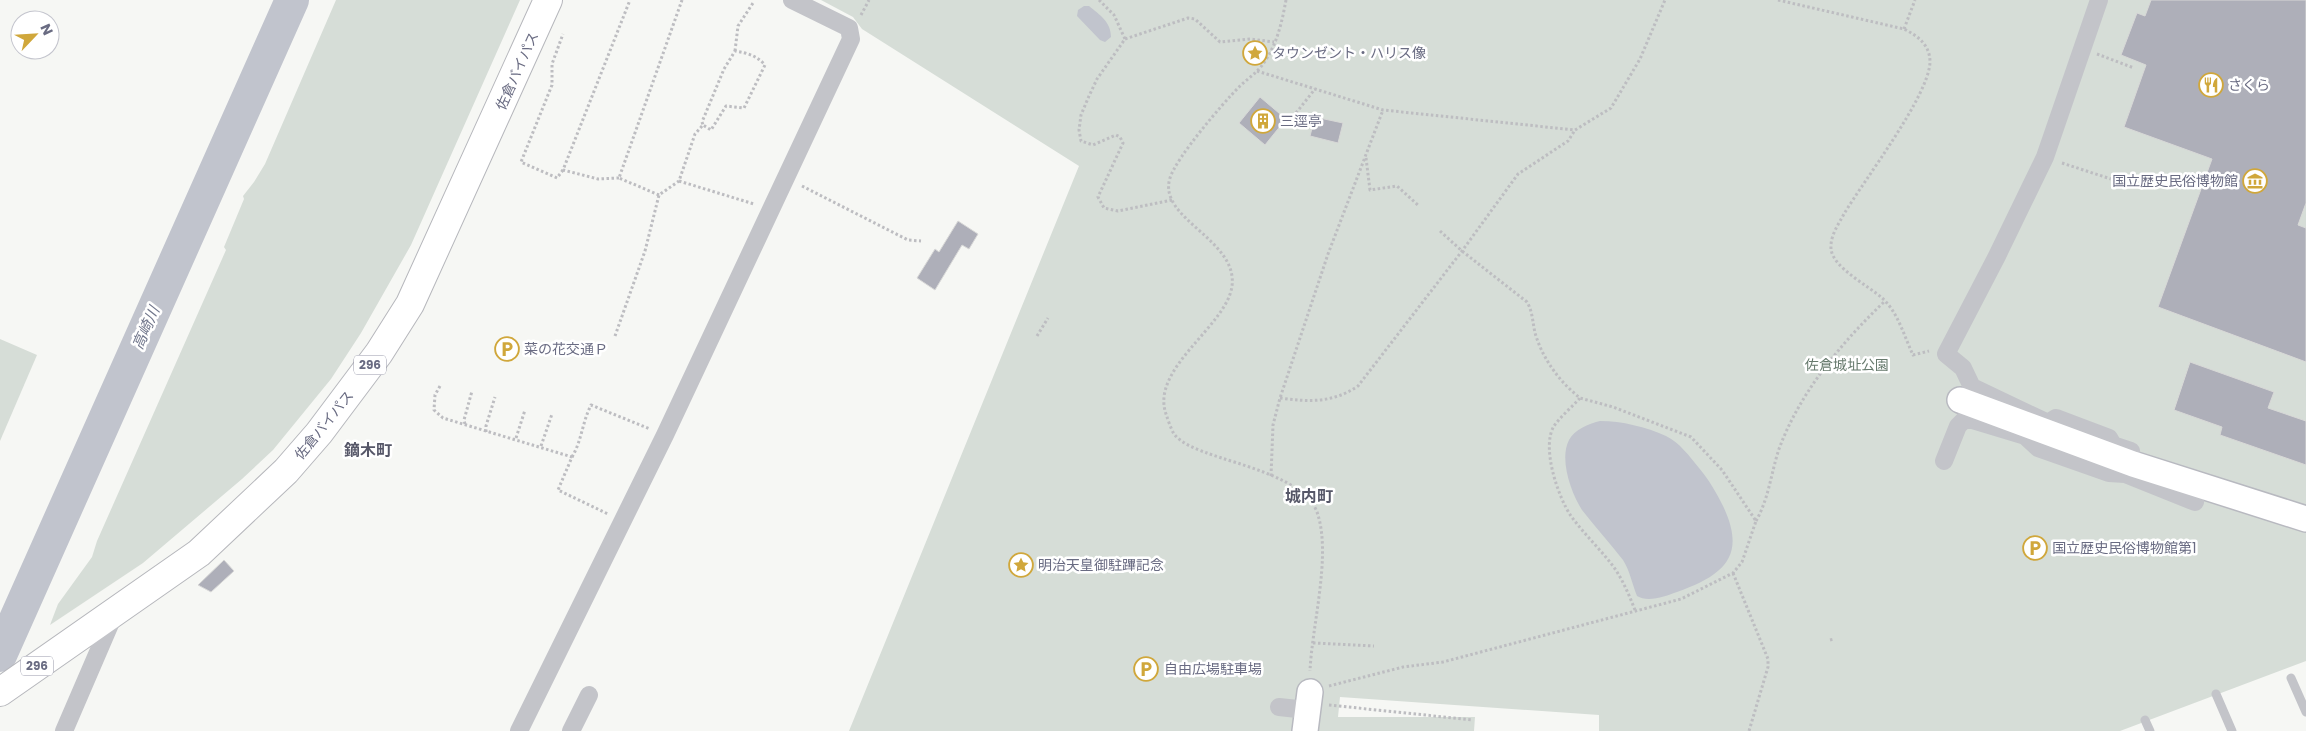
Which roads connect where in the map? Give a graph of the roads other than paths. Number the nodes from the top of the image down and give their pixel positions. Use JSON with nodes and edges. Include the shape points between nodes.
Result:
{"nodes":[{"id":1,"x":548,"y":0,"type":"edge"},
{"id":2,"x":792,"y":0,"type":"edge"},
{"id":3,"x":2100,"y":0,"type":"edge"},
{"id":4,"x":1960,"y":400,"type":"dead end"},
{"id":5,"x":1944,"y":461,"type":"dead end"},
{"id":6,"x":2202,"y":474,"type":"dead end"},
{"id":7,"x":2195,"y":502,"type":"dead end"},
{"id":8,"x":2306,"y":519,"type":"edge"},
{"id":9,"x":116,"y":611,"type":"junction"},
{"id":10,"x":2291,"y":678,"type":"dead end"},
{"id":11,"x":0,"y":692,"type":"edge"},
{"id":12,"x":2216,"y":694,"type":"dead end"},
{"id":13,"x":590,"y":695,"type":"dead end"},
{"id":14,"x":1279,"y":707,"type":"dead end"},
{"id":15,"x":1308,"y":709,"type":"edge"},
{"id":16,"x":2306,"y":712,"type":"edge"},
{"id":17,"x":2145,"y":720,"type":"dead end"},
{"id":18,"x":64,"y":731,"type":"edge"},
{"id":19,"x":519,"y":731,"type":"edge"},
{"id":20,"x":571,"y":731,"type":"edge"},
{"id":21,"x":2150,"y":731,"type":"edge"},
{"id":22,"x":2232,"y":731,"type":"edge"}],
"edges":[{"from":1,"to":9,"type":"highway","name":"佐倉バイパス","number":"296","via":[[410,304],[380,353],[286,472],[199,553]]},
{"from":2,"to":19,"type":"street","via":[[850,28],[851,39],[665,434]]},
{"from":3,"to":6,"type":"street","via":[[2045,157],[1946,354],[1963,368],[1972,387],[2048,423],[2056,418],[2110,438],[2113,445]]},
{"from":4,"to":8,"type":"street","via":[[2133,464]]},
{"from":5,"to":7,"type":"street","via":[[1958,426],[1964,420],[1972,420],[2025,436],[2038,448],[2109,473],[2125,474]]},
{"from":9,"to":11,"type":"highway","name":"佐倉バイパス","number":"296"},
{"from":9,"to":18,"type":"street"},
{"from":10,"to":16,"type":"lane"},
{"from":12,"to":22,"type":"lane"},
{"from":13,"to":20,"type":"street"},
{"from":14,"to":15,"type":"street"},
{"from":17,"to":21,"type":"lane"}]}
